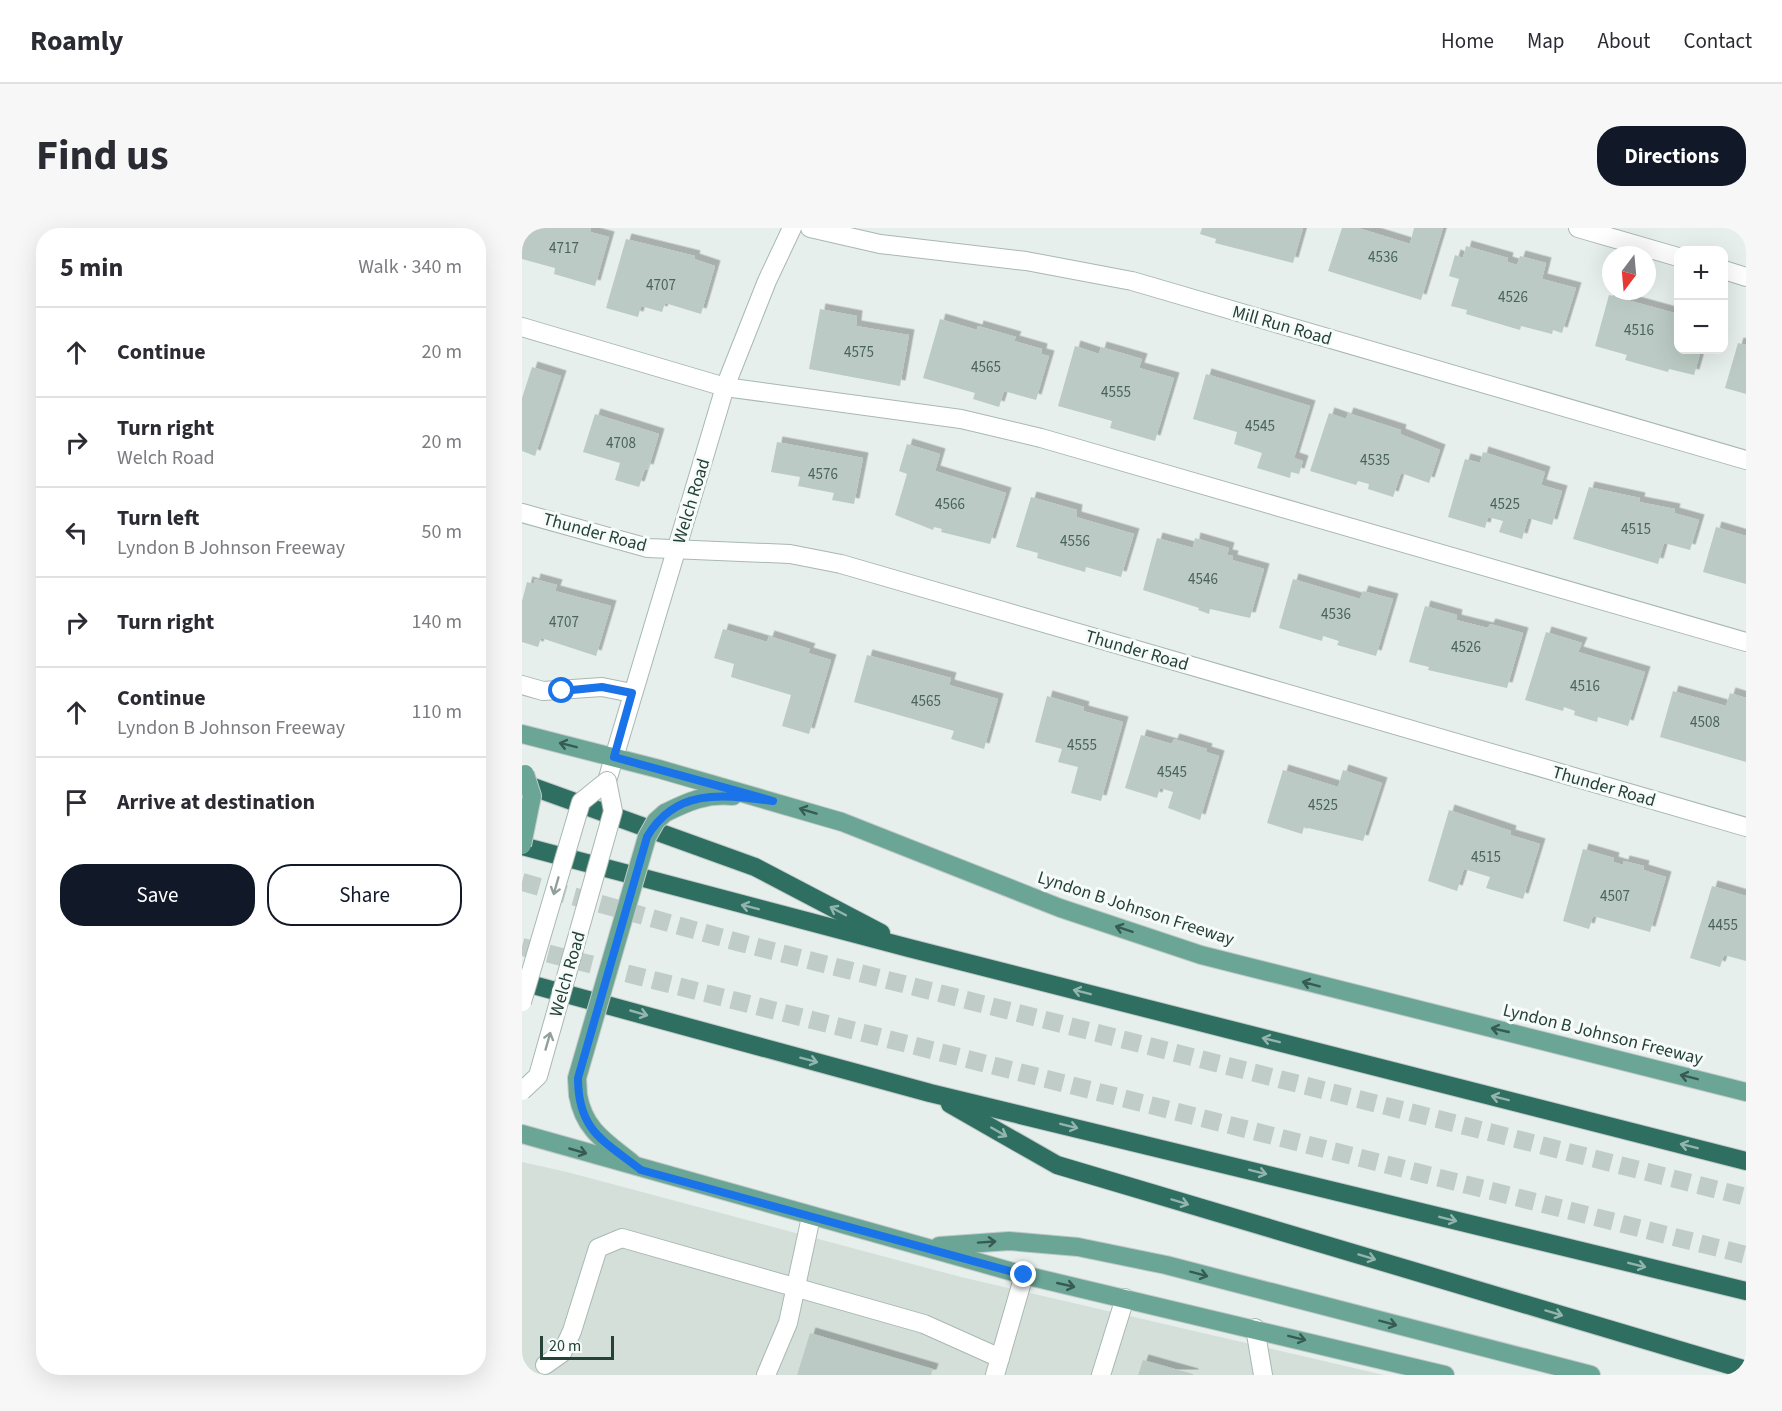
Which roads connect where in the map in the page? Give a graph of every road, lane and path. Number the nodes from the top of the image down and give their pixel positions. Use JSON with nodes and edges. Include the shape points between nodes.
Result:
{"nodes":[{"id":1,"x":792,"y":228,"type":"edge"},
{"id":2,"x":810,"y":228,"type":"edge"},
{"id":3,"x":1578,"y":228,"type":"edge"},
{"id":4,"x":1674,"y":256,"type":"edge"},
{"id":5,"x":1728,"y":271,"type":"edge"},
{"id":6,"x":1746,"y":277,"type":"edge"},
{"id":7,"x":522,"y":327,"type":"edge"},
{"id":8,"x":725,"y":387,"type":"junction"},
{"id":9,"x":1746,"y":460,"type":"edge"},
{"id":10,"x":522,"y":513,"type":"edge"},
{"id":11,"x":676,"y":549,"type":"junction"},
{"id":12,"x":1746,"y":642,"type":"edge"},
{"id":13,"x":522,"y":685,"type":"edge"},
{"id":14,"x":632,"y":693,"type":"junction"},
{"id":15,"x":522,"y":734,"type":"edge"},
{"id":16,"x":614,"y":757,"type":"junction"},
{"id":17,"x":523,"y":775,"type":"edge"},
{"id":18,"x":607,"y":781,"type":"junction"},
{"id":19,"x":773,"y":801,"type":"junction"},
{"id":20,"x":1746,"y":827,"type":"edge"},
{"id":21,"x":522,"y":846,"type":"edge"},
{"id":22,"x":909,"y":948,"type":"junction"},
{"id":23,"x":522,"y":982,"type":"edge"},
{"id":24,"x":522,"y":1002,"type":"edge"},
{"id":25,"x":522,"y":1091,"type":"edge"},
{"id":26,"x":1746,"y":1092,"type":"edge"},
{"id":27,"x":930,"y":1093,"type":"junction"},
{"id":28,"x":522,"y":1134,"type":"edge"},
{"id":29,"x":1746,"y":1161,"type":"edge"},
{"id":30,"x":641,"y":1170,"type":"junction"},
{"id":31,"x":811,"y":1216,"type":"junction"},
{"id":32,"x":928,"y":1247,"type":"junction"},
{"id":33,"x":1024,"y":1275,"type":"junction"},
{"id":34,"x":796,"y":1287,"type":"junction"},
{"id":35,"x":1746,"y":1291,"type":"edge"},
{"id":36,"x":1125,"y":1298,"type":"junction"},
{"id":37,"x":1256,"y":1328,"type":"junction"},
{"id":38,"x":545,"y":1365,"type":"dead end"},
{"id":39,"x":997,"y":1366,"type":"edge"},
{"id":40,"x":1746,"y":1370,"type":"edge"},
{"id":41,"x":766,"y":1375,"type":"edge"},
{"id":42,"x":1101,"y":1375,"type":"edge"},
{"id":43,"x":1263,"y":1375,"type":"edge"},
{"id":44,"x":1445,"y":1375,"type":"edge"},
{"id":45,"x":1591,"y":1375,"type":"edge"}],
"edges":[{"from":1,"to":8,"type":"street","name":"Welch Road","via":[[766,281]]},
{"from":2,"to":9,"type":"street","name":"Mill Run Road","via":[[880,244],[1026,261],[1132,281]]},
{"from":3,"to":4,"type":"street"},
{"from":5,"to":6,"type":"street"},
{"from":7,"to":8,"type":"street"},
{"from":8,"to":11,"type":"street","name":"Welch Road"},
{"from":8,"to":12,"type":"street","via":[[962,419],[1041,438]]},
{"from":10,"to":11,"type":"street","name":"Thunder Road","via":[[648,548]]},
{"from":11,"to":14,"type":"street","name":"Welch Road"},
{"from":11,"to":20,"type":"street","name":"Thunder Road","via":[[790,554],[840,564]]},
{"from":13,"to":14,"type":"street","via":[[543,691],[602,687]]},
{"from":14,"to":16,"type":"street","name":"Welch Road"},
{"from":16,"to":15,"type":"main road","name":"Lyndon B Johnson Freeway","one_way":true},
{"from":16,"to":18,"type":"street","name":"Welch Road"},
{"from":16,"to":19,"type":"main road","name":"Lyndon B Johnson Freeway"},
{"from":17,"to":21,"type":"main road","bridge":true,"via":[[532,796]]},
{"from":22,"to":17,"type":"highway","one_way":true,"via":[[754,867]]},
{"from":18,"to":24,"type":"street","name":"Welch Road","one_way":true,"bridge":true,"via":[[581,802]]},
{"from":25,"to":18,"type":"street","name":"Welch Road","one_way":true,"bridge":true,"via":[[538,1076],[613,811]]},
{"from":26,"to":19,"type":"main road","name":"Lyndon B Johnson Freeway","one_way":true,"via":[[1201,955],[1060,908],[842,822]]},
{"from":19,"to":30,"type":"main road","bridge":true,"via":[[720,795],[691,800],[665,813],[647,837],[578,1078],[581,1113],[595,1134]]},
{"from":22,"to":21,"type":"highway","one_way":true},
{"from":29,"to":22,"type":"highway","one_way":true},
{"from":23,"to":27,"type":"highway","one_way":true},
{"from":27,"to":35,"type":"highway","one_way":true},
{"from":27,"to":40,"type":"highway","one_way":true,"via":[[1057,1165]]},
{"from":28,"to":30,"type":"main road","one_way":true},
{"from":30,"to":31,"type":"main road"},
{"from":31,"to":32,"type":"main road"},
{"from":31,"to":34,"type":"street"},
{"from":32,"to":33,"type":"main road"},
{"from":32,"to":45,"type":"main road","one_way":true,"via":[[1009,1241],[1078,1247],[1166,1265]]},
{"from":33,"to":36,"type":"main road","one_way":true},
{"from":33,"to":39,"type":"street"},
{"from":34,"to":38,"type":"street","via":[[622,1238],[598,1248],[572,1331],[562,1353]]},
{"from":34,"to":39,"type":"street","via":[[924,1324]]},
{"from":34,"to":41,"type":"street","via":[[788,1323]]},
{"from":36,"to":37,"type":"main road"},
{"from":36,"to":42,"type":"street"},
{"from":37,"to":43,"type":"street"},
{"from":37,"to":44,"type":"main road","one_way":true}]}
